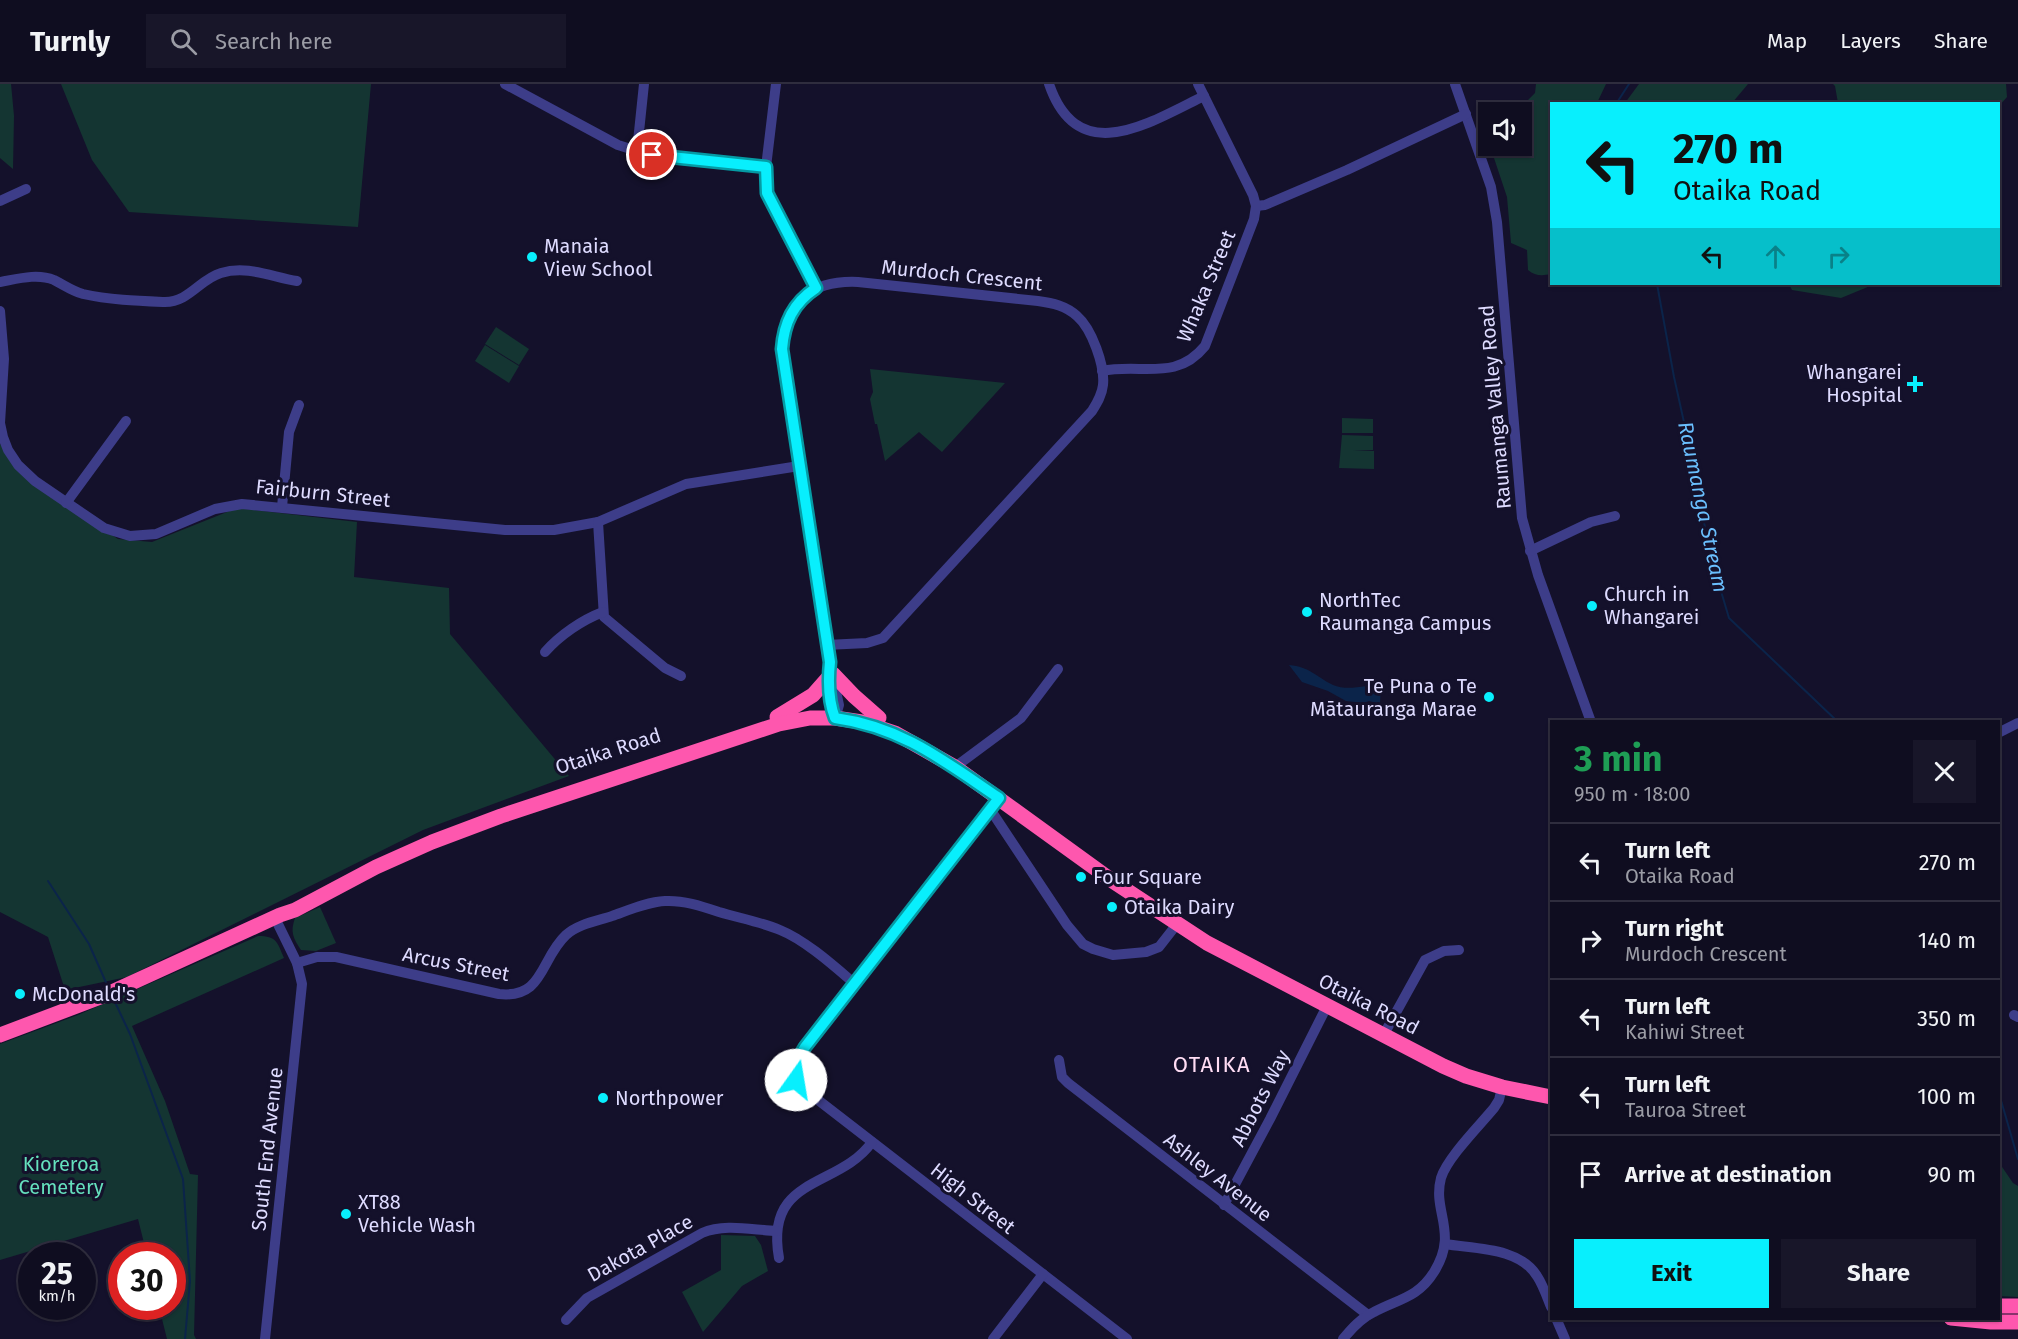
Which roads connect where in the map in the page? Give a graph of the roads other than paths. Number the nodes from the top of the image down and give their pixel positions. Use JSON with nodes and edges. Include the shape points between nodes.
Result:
{"nodes":[{"id":1,"x":505,"y":84,"type":"edge"},
{"id":2,"x":644,"y":84,"type":"edge"},
{"id":3,"x":776,"y":84,"type":"edge"},
{"id":4,"x":1049,"y":84,"type":"edge"},
{"id":5,"x":1198,"y":84,"type":"edge"},
{"id":6,"x":1455,"y":84,"type":"edge"},
{"id":7,"x":1204,"y":96,"type":"junction"},
{"id":8,"x":1466,"y":114,"type":"junction"},
{"id":9,"x":637,"y":151,"type":"junction"},
{"id":10,"x":766,"y":167,"type":"junction"},
{"id":11,"x":26,"y":189,"type":"dead end"},
{"id":12,"x":0,"y":201,"type":"edge"},
{"id":13,"x":1256,"y":206,"type":"junction"},
{"id":14,"x":297,"y":281,"type":"dead end"},
{"id":15,"x":0,"y":282,"type":"edge"},
{"id":16,"x":816,"y":288,"type":"junction"},
{"id":17,"x":0,"y":311,"type":"edge"},
{"id":18,"x":1102,"y":371,"type":"junction"},
{"id":19,"x":299,"y":405,"type":"dead end"},
{"id":20,"x":126,"y":421,"type":"dead end"},
{"id":21,"x":799,"y":466,"type":"junction"},
{"id":22,"x":66,"y":503,"type":"junction"},
{"id":23,"x":282,"y":507,"type":"junction"},
{"id":24,"x":1615,"y":516,"type":"dead end"},
{"id":25,"x":598,"y":522,"type":"junction"},
{"id":26,"x":1530,"y":551,"type":"junction"},
{"id":27,"x":603,"y":612,"type":"junction"},
{"id":28,"x":826,"y":645,"type":"junction"},
{"id":29,"x":545,"y":652,"type":"dead end"},
{"id":30,"x":1058,"y":669,"type":"dead end"},
{"id":31,"x":830,"y":671,"type":"junction"},
{"id":32,"x":681,"y":675,"type":"dead end"},
{"id":33,"x":835,"y":712,"type":"junction"},
{"id":34,"x":777,"y":717,"type":"junction"},
{"id":35,"x":879,"y":718,"type":"junction"},
{"id":36,"x":1590,"y":720,"type":"edge"},
{"id":37,"x":2018,"y":723,"type":"edge"},
{"id":38,"x":2000,"y":732,"type":"edge"},
{"id":39,"x":955,"y":767,"type":"junction"},
{"id":40,"x":994,"y":803,"type":"junction"},
{"id":41,"x":277,"y":916,"type":"junction"},
{"id":42,"x":1177,"y":924,"type":"junction"},
{"id":43,"x":1459,"y":950,"type":"dead end"},
{"id":44,"x":297,"y":963,"type":"junction"},
{"id":45,"x":855,"y":984,"type":"junction"},
{"id":46,"x":1327,"y":1006,"type":"junction"},
{"id":47,"x":0,"y":1035,"type":"edge"},
{"id":48,"x":1383,"y":1036,"type":"junction"},
{"id":49,"x":1059,"y":1060,"type":"dead end"},
{"id":50,"x":1502,"y":1087,"type":"junction"},
{"id":51,"x":1550,"y":1097,"type":"edge"},
{"id":52,"x":872,"y":1142,"type":"junction"},
{"id":53,"x":1224,"y":1204,"type":"junction"},
{"id":54,"x":777,"y":1231,"type":"junction"},
{"id":55,"x":1445,"y":1244,"type":"junction"},
{"id":56,"x":779,"y":1258,"type":"dead end"},
{"id":57,"x":1043,"y":1275,"type":"junction"},
{"id":58,"x":1550,"y":1305,"type":"edge"},
{"id":59,"x":2018,"y":1305,"type":"edge"},
{"id":60,"x":2000,"y":1306,"type":"edge"},
{"id":61,"x":1368,"y":1315,"type":"junction"},
{"id":62,"x":566,"y":1320,"type":"dead end"},
{"id":63,"x":1557,"y":1320,"type":"edge"},
{"id":64,"x":1962,"y":1320,"type":"edge"},
{"id":65,"x":2018,"y":1322,"type":"edge"},
{"id":66,"x":266,"y":1339,"type":"edge"},
{"id":67,"x":993,"y":1339,"type":"edge"},
{"id":68,"x":1127,"y":1339,"type":"edge"},
{"id":69,"x":1343,"y":1339,"type":"edge"},
{"id":70,"x":1565,"y":1339,"type":"edge"}],
"edges":[{"from":1,"to":9,"type":"street","via":[[618,145]]},
{"from":2,"to":9,"type":"street"},
{"from":3,"to":10,"type":"street"},
{"from":4,"to":7,"type":"street","via":[[1064,115],[1080,127],[1102,132],[1116,133],[1146,125]]},
{"from":5,"to":7,"type":"street"},
{"from":6,"to":8,"type":"street","name":"Raumanga Valley Road"},
{"from":7,"to":13,"type":"street"},
{"from":8,"to":13,"type":"street","via":[[1337,174]]},
{"from":8,"to":26,"type":"street","name":"Raumanga Valley Road","via":[[1491,187],[1497,222],[1520,500]]},
{"from":9,"to":10,"type":"street"},
{"from":10,"to":16,"type":"street","via":[[767,193]]},
{"from":11,"to":12,"type":"street"},
{"from":13,"to":18,"type":"street","name":"Whaka Street","via":[[1205,346],[1197,356],[1172,368]]},
{"from":14,"to":15,"type":"street","via":[[258,271],[228,271],[209,278],[187,296],[168,302],[82,294],[40,277]]},
{"from":16,"to":18,"type":"street","name":"Murdoch Crescent","via":[[832,282],[858,282],[1053,304],[1071,311],[1084,324]]},
{"from":16,"to":21,"type":"street","name":"Murdoch Crescent","via":[[795,305],[783,343]]},
{"from":17,"to":22,"type":"street","name":"Fairburn Street","via":[[3,437],[18,465]]},
{"from":18,"to":28,"type":"street","name":"Murdoch Crescent","via":[[1102,387],[1092,411],[883,638],[867,643]]},
{"from":19,"to":23,"type":"street","via":[[290,432]]},
{"from":20,"to":22,"type":"street"},
{"from":21,"to":25,"type":"street","name":"Fairburn Street","via":[[686,484]]},
{"from":21,"to":28,"type":"street","name":"Murdoch Crescent"},
{"from":22,"to":23,"type":"street","name":"Fairburn Street","via":[[104,528],[144,537],[227,506]]},
{"from":23,"to":25,"type":"street","name":"Fairburn Street","via":[[505,530],[554,531]]},
{"from":24,"to":26,"type":"street","via":[[1591,522]]},
{"from":25,"to":27,"type":"street"},
{"from":26,"to":36,"type":"street","name":"Raumanga Valley Road"},
{"from":27,"to":29,"type":"street","via":[[553,642]]},
{"from":27,"to":32,"type":"street","via":[[608,622],[665,668]]},
{"from":28,"to":31,"type":"street","name":"Murdoch Crescent"},
{"from":30,"to":39,"type":"street","via":[[1021,718]]},
{"from":31,"to":33,"type":"street","name":"Murdoch Crescent"},
{"from":31,"to":34,"type":"highway","via":[[813,695]]},
{"from":31,"to":35,"type":"highway"},
{"from":33,"to":34,"type":"highway","name":"Otaika Road","via":[[807,711]]},
{"from":33,"to":35,"type":"highway","name":"Otaika Road","via":[[858,712]]},
{"from":33,"to":39,"type":"highway","name":"Otaika Road","via":[[885,729]]},
{"from":33,"to":41,"type":"highway","name":"Otaika Road","via":[[779,724],[501,816],[414,850]]},
{"from":34,"to":41,"type":"highway","name":"Otaika Road","via":[[425,838],[289,904]]},
{"from":35,"to":39,"type":"highway","name":"Otaika Road","via":[[917,735]]},
{"from":37,"to":38,"type":"street"},
{"from":39,"to":40,"type":"highway","name":"Otaika Road"},
{"from":40,"to":42,"type":"highway","name":"Otaika Road"},
{"from":40,"to":42,"type":"street","name":"Otaika Road","via":[[1067,926],[1083,944],[1113,955],[1146,952],[1159,947]]},
{"from":40,"to":45,"type":"street"},
{"from":41,"to":44,"type":"street"},
{"from":41,"to":47,"type":"highway","name":"Otaika Road","via":[[109,993]]},
{"from":42,"to":46,"type":"highway","name":"Otaika Road"},
{"from":43,"to":48,"type":"street","via":[[1444,951],[1425,960]]},
{"from":44,"to":45,"type":"street","name":"Arcus Street","via":[[336,957],[499,994],[517,994],[533,985],[556,946],[570,932],[654,902],[670,901],[694,904],[781,931]]},
{"from":44,"to":66,"type":"street","name":"South End Avenue","via":[[302,984]]},
{"from":45,"to":52,"type":"street","name":"High Street","via":[[798,1058],[794,1069],[798,1084]]},
{"from":46,"to":48,"type":"highway","name":"Otaika Road"},
{"from":46,"to":53,"type":"street","name":"Abbots Way"},
{"from":48,"to":50,"type":"highway","name":"Otaika Road","via":[[1466,1076]]},
{"from":49,"to":53,"type":"street","name":"Ashley Avenue","via":[[1062,1077],[1068,1083]]},
{"from":50,"to":51,"type":"highway","name":"Otaika Road"},
{"from":50,"to":55,"type":"street","via":[[1494,1108],[1443,1171],[1439,1189]]},
{"from":52,"to":54,"type":"street","via":[[852,1161],[795,1196],[785,1208]]},
{"from":52,"to":57,"type":"street","name":"High Street"},
{"from":53,"to":61,"type":"street","name":"Ashley Avenue"},
{"from":54,"to":56,"type":"street"},
{"from":54,"to":62,"type":"street","name":"Dakota Place","via":[[720,1227],[702,1233],[586,1298]]},
{"from":55,"to":58,"type":"street","via":[[1520,1259],[1537,1276]]},
{"from":55,"to":61,"type":"street","via":[[1440,1262],[1421,1288],[1408,1298]]},
{"from":57,"to":67,"type":"street"},
{"from":57,"to":68,"type":"street","name":"High Street"},
{"from":59,"to":60,"type":"highway"},
{"from":61,"to":69,"type":"street"},
{"from":63,"to":70,"type":"street"},
{"from":64,"to":65,"type":"highway"}]}
